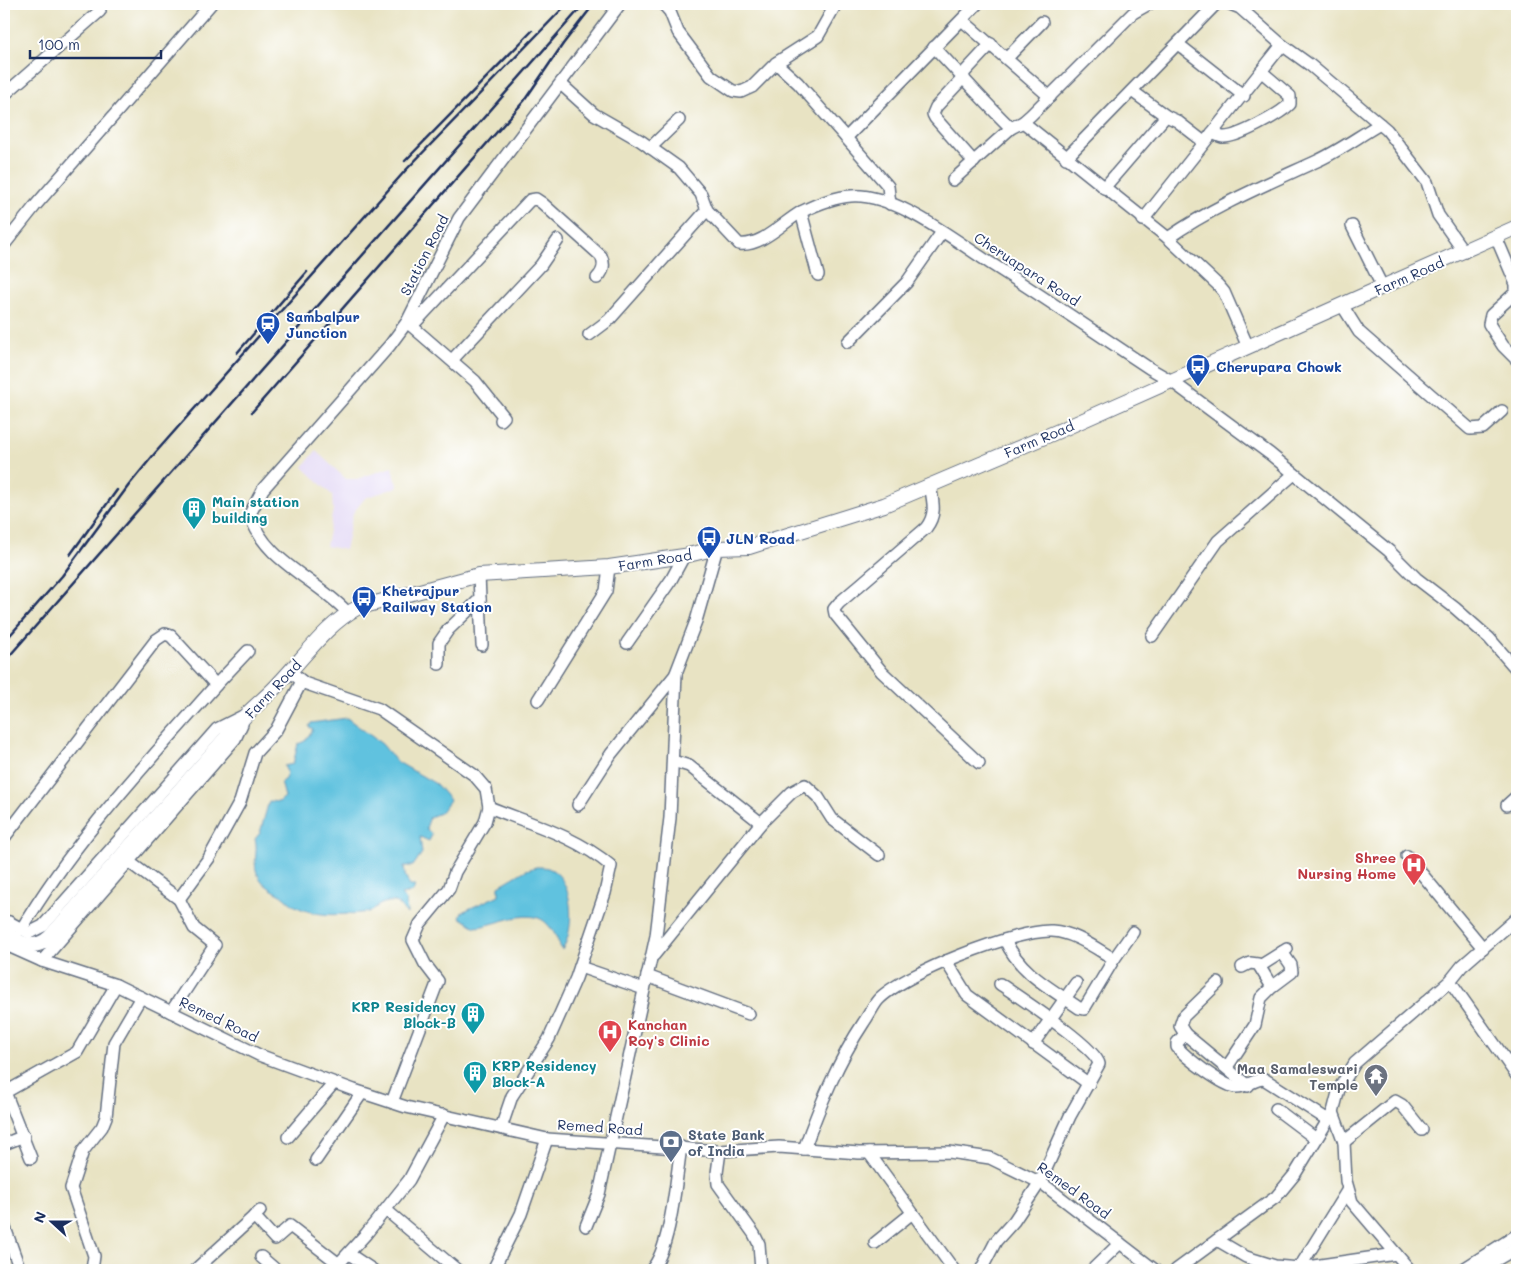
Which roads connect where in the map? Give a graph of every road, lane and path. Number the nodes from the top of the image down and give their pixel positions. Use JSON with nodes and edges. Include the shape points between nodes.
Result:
{"nodes":[{"id":1,"x":212,"y":4,"type":"edge"},
{"id":2,"x":620,"y":4,"type":"edge"},
{"id":3,"x":836,"y":4,"type":"edge"},
{"id":4,"x":977,"y":4,"type":"edge"},
{"id":5,"x":1149,"y":4,"type":"edge"},
{"id":6,"x":1216,"y":4,"type":"edge"},
{"id":7,"x":1230,"y":4,"type":"edge"},
{"id":8,"x":670,"y":6,"type":"edge"},
{"id":9,"x":100,"y":11,"type":"dead end"},
{"id":10,"x":962,"y":20,"type":"junction"},
{"id":11,"x":1042,"y":22,"type":"dead end"},
{"id":12,"x":991,"y":44,"type":"junction"},
{"id":13,"x":1178,"y":44,"type":"junction"},
{"id":14,"x":1282,"y":46,"type":"junction"},
{"id":15,"x":934,"y":47,"type":"junction"},
{"id":16,"x":1007,"y":58,"type":"junction"},
{"id":17,"x":776,"y":63,"type":"junction"},
{"id":18,"x":1262,"y":72,"type":"junction"},
{"id":19,"x":963,"y":76,"type":"junction"},
{"id":20,"x":562,"y":85,"type":"junction"},
{"id":21,"x":1132,"y":91,"type":"junction"},
{"id":22,"x":4,"y":95,"type":"edge"},
{"id":23,"x":1244,"y":96,"type":"junction"},
{"id":24,"x":1050,"y":97,"type":"junction"},
{"id":25,"x":1166,"y":116,"type":"junction"},
{"id":26,"x":679,"y":120,"type":"dead end"},
{"id":27,"x":1023,"y":122,"type":"junction"},
{"id":28,"x":1380,"y":124,"type":"junction"},
{"id":29,"x":1011,"y":128,"type":"junction"},
{"id":30,"x":1212,"y":133,"type":"junction"},
{"id":31,"x":846,"y":138,"type":"junction"},
{"id":32,"x":1204,"y":142,"type":"junction"},
{"id":33,"x":650,"y":148,"type":"junction"},
{"id":34,"x":1066,"y":158,"type":"junction"},
{"id":35,"x":974,"y":162,"type":"junction"},
{"id":36,"x":953,"y":180,"type":"dead end"},
{"id":37,"x":1104,"y":188,"type":"junction"},
{"id":38,"x":890,"y":204,"type":"junction"},
{"id":39,"x":707,"y":210,"type":"junction"},
{"id":40,"x":801,"y":212,"type":"junction"},
{"id":41,"x":1143,"y":220,"type":"junction"},
{"id":42,"x":1352,"y":226,"type":"dead end"},
{"id":43,"x":1517,"y":227,"type":"edge"},
{"id":44,"x":942,"y":232,"type":"junction"},
{"id":45,"x":1496,"y":237,"type":"junction"},
{"id":46,"x":1168,"y":238,"type":"junction"},
{"id":47,"x":558,"y":240,"type":"dead end"},
{"id":48,"x":4,"y":245,"type":"edge"},
{"id":49,"x":1464,"y":252,"type":"junction"},
{"id":50,"x":818,"y":275,"type":"dead end"},
{"id":51,"x":597,"y":278,"type":"dead end"},
{"id":52,"x":1383,"y":288,"type":"junction"},
{"id":53,"x":1342,"y":306,"type":"junction"},
{"id":54,"x":409,"y":324,"type":"junction"},
{"id":55,"x":589,"y":335,"type":"dead end"},
{"id":56,"x":848,"y":342,"type":"dead end"},
{"id":57,"x":1248,"y":347,"type":"junction"},
{"id":58,"x":452,"y":360,"type":"junction"},
{"id":59,"x":1517,"y":360,"type":"edge"},
{"id":60,"x":1170,"y":380,"type":"junction"},
{"id":61,"x":1502,"y":411,"type":"dead end"},
{"id":62,"x":501,"y":420,"type":"dead end"},
{"id":63,"x":1294,"y":474,"type":"junction"},
{"id":64,"x":930,"y":485,"type":"junction"},
{"id":65,"x":717,"y":548,"type":"junction"},
{"id":66,"x":684,"y":556,"type":"junction"},
{"id":67,"x":609,"y":567,"type":"junction"},
{"id":68,"x":479,"y":575,"type":"junction"},
{"id":69,"x":480,"y":599,"type":"junction"},
{"id":70,"x":348,"y":613,"type":"junction"},
{"id":71,"x":1152,"y":636,"type":"dead end"},
{"id":72,"x":627,"y":643,"type":"dead end"},
{"id":73,"x":482,"y":644,"type":"dead end"},
{"id":74,"x":248,"y":651,"type":"dead end"},
{"id":75,"x":439,"y":664,"type":"dead end"},
{"id":76,"x":1515,"y":664,"type":"edge"},
{"id":77,"x":290,"y":671,"type":"junction"},
{"id":78,"x":676,"y":673,"type":"junction"},
{"id":79,"x":302,"y":681,"type":"junction"},
{"id":80,"x":216,"y":685,"type":"junction"},
{"id":81,"x":538,"y":700,"type":"dead end"},
{"id":82,"x":246,"y":715,"type":"junction"},
{"id":83,"x":673,"y":761,"type":"junction"},
{"id":84,"x":979,"y":762,"type":"dead end"},
{"id":85,"x":1517,"y":796,"type":"edge"},
{"id":86,"x":1507,"y":804,"type":"dead end"},
{"id":87,"x":578,"y":805,"type":"dead end"},
{"id":88,"x":489,"y":807,"type":"junction"},
{"id":89,"x":761,"y":824,"type":"junction"},
{"id":90,"x":4,"y":838,"type":"edge"},
{"id":91,"x":879,"y":855,"type":"dead end"},
{"id":92,"x":1407,"y":856,"type":"dead end"},
{"id":93,"x":129,"y":862,"type":"junction"},
{"id":94,"x":180,"y":899,"type":"junction"},
{"id":95,"x":1517,"y":918,"type":"edge"},
{"id":96,"x":5,"y":924,"type":"edge"},
{"id":97,"x":21,"y":930,"type":"junction"},
{"id":98,"x":1133,"y":932,"type":"dead end"},
{"id":99,"x":1005,"y":940,"type":"junction"},
{"id":100,"x":4,"y":944,"type":"edge"},
{"id":101,"x":1483,"y":948,"type":"junction"},
{"id":102,"x":652,"y":957,"type":"junction"},
{"id":103,"x":1114,"y":959,"type":"junction"},
{"id":104,"x":42,"y":961,"type":"junction"},
{"id":105,"x":946,"y":961,"type":"junction"},
{"id":106,"x":1260,"y":966,"type":"junction"},
{"id":107,"x":580,"y":967,"type":"junction"},
{"id":108,"x":1242,"y":967,"type":"dead end"},
{"id":109,"x":647,"y":976,"type":"junction"},
{"id":110,"x":1450,"y":981,"type":"junction"},
{"id":111,"x":1076,"y":983,"type":"dead end"},
{"id":112,"x":1218,"y":983,"type":"dead end"},
{"id":113,"x":1000,"y":984,"type":"dead end"},
{"id":114,"x":116,"y":985,"type":"junction"},
{"id":115,"x":1272,"y":987,"type":"junction"},
{"id":116,"x":644,"y":989,"type":"junction"},
{"id":117,"x":141,"y":997,"type":"junction"},
{"id":118,"x":1064,"y":998,"type":"junction"},
{"id":119,"x":171,"y":1012,"type":"junction"},
{"id":120,"x":749,"y":1014,"type":"dead end"},
{"id":121,"x":1050,"y":1019,"type":"junction"},
{"id":122,"x":1185,"y":1034,"type":"junction"},
{"id":123,"x":1033,"y":1044,"type":"junction"},
{"id":124,"x":1226,"y":1067,"type":"junction"},
{"id":125,"x":1517,"y":1076,"type":"edge"},
{"id":126,"x":334,"y":1083,"type":"junction"},
{"id":127,"x":1089,"y":1084,"type":"junction"},
{"id":128,"x":1248,"y":1086,"type":"junction"},
{"id":129,"x":4,"y":1093,"type":"edge"},
{"id":130,"x":362,"y":1093,"type":"junction"},
{"id":131,"x":392,"y":1102,"type":"junction"},
{"id":132,"x":1276,"y":1109,"type":"dead end"},
{"id":133,"x":444,"y":1115,"type":"junction"},
{"id":134,"x":1330,"y":1116,"type":"junction"},
{"id":135,"x":501,"y":1128,"type":"junction"},
{"id":136,"x":1422,"y":1130,"type":"dead end"},
{"id":137,"x":24,"y":1136,"type":"junction"},
{"id":138,"x":288,"y":1137,"type":"dead end"},
{"id":139,"x":547,"y":1139,"type":"junction"},
{"id":140,"x":1316,"y":1139,"type":"junction"},
{"id":141,"x":1344,"y":1142,"type":"junction"},
{"id":142,"x":611,"y":1143,"type":"junction"},
{"id":143,"x":4,"y":1144,"type":"edge"},
{"id":144,"x":681,"y":1147,"type":"junction"},
{"id":145,"x":804,"y":1148,"type":"junction"},
{"id":146,"x":720,"y":1150,"type":"junction"},
{"id":147,"x":869,"y":1153,"type":"junction"},
{"id":148,"x":31,"y":1158,"type":"dead end"},
{"id":149,"x":316,"y":1160,"type":"dead end"},
{"id":150,"x":1040,"y":1182,"type":"junction"},
{"id":151,"x":1348,"y":1191,"type":"junction"},
{"id":152,"x":386,"y":1210,"type":"junction"},
{"id":153,"x":911,"y":1214,"type":"junction"},
{"id":154,"x":4,"y":1225,"type":"edge"},
{"id":155,"x":586,"y":1226,"type":"dead end"},
{"id":156,"x":1517,"y":1235,"type":"edge"},
{"id":157,"x":1217,"y":1240,"type":"junction"},
{"id":158,"x":874,"y":1243,"type":"dead end"},
{"id":159,"x":1120,"y":1243,"type":"junction"},
{"id":160,"x":1517,"y":1248,"type":"edge"},
{"id":161,"x":349,"y":1254,"type":"junction"},
{"id":162,"x":1396,"y":1254,"type":"junction"},
{"id":163,"x":261,"y":1258,"type":"dead end"},
{"id":164,"x":336,"y":1267,"type":"edge"},
{"id":165,"x":1269,"y":1268,"type":"edge"},
{"id":166,"x":1299,"y":1269,"type":"edge"},
{"id":167,"x":20,"y":1270,"type":"edge"},
{"id":168,"x":92,"y":1270,"type":"edge"},
{"id":169,"x":195,"y":1270,"type":"edge"},
{"id":170,"x":276,"y":1270,"type":"edge"},
{"id":171,"x":373,"y":1270,"type":"edge"},
{"id":172,"x":457,"y":1270,"type":"edge"},
{"id":173,"x":494,"y":1270,"type":"edge"},
{"id":174,"x":651,"y":1270,"type":"edge"},
{"id":175,"x":761,"y":1270,"type":"edge"},
{"id":176,"x":954,"y":1270,"type":"edge"},
{"id":177,"x":981,"y":1270,"type":"edge"},
{"id":178,"x":1092,"y":1270,"type":"edge"},
{"id":179,"x":1155,"y":1270,"type":"edge"},
{"id":180,"x":1176,"y":1270,"type":"edge"},
{"id":181,"x":1410,"y":1270,"type":"edge"},
{"id":182,"x":1462,"y":1270,"type":"edge"},
{"id":183,"x":1479,"y":1270,"type":"edge"}],
"edges":[{"from":1,"to":48,"type":"street","via":[[47,191]]},
{"from":2,"to":20,"type":"street","name":"Station Road"},
{"from":3,"to":17,"type":"street","via":[[818,36]]},
{"from":4,"to":10,"type":"street"},
{"from":5,"to":24,"type":"street","via":[[1132,13]]},
{"from":6,"to":13,"type":"street"},
{"from":7,"to":14,"type":"street","via":[[1240,8]]},
{"from":8,"to":17,"type":"street","via":[[678,32],[711,76],[733,91],[741,92],[752,87]]},
{"from":9,"to":22,"type":"street"},
{"from":10,"to":12,"type":"street"},
{"from":10,"to":15,"type":"street"},
{"from":11,"to":16,"type":"street"},
{"from":12,"to":16,"type":"street"},
{"from":12,"to":19,"type":"street"},
{"from":13,"to":21,"type":"street"},
{"from":13,"to":23,"type":"street"},
{"from":14,"to":18,"type":"street"},
{"from":14,"to":28,"type":"street","via":[[1310,64]]},
{"from":15,"to":19,"type":"street"},
{"from":15,"to":31,"type":"street"},
{"from":16,"to":24,"type":"street"},
{"from":17,"to":31,"type":"street"},
{"from":18,"to":23,"type":"street"},
{"from":18,"to":30,"type":"street","via":[[1290,96],[1290,104],[1235,135],[1222,138]]},
{"from":19,"to":29,"type":"street","via":[[981,100]]},
{"from":19,"to":35,"type":"street","via":[[936,107],[934,114]]},
{"from":20,"to":33,"type":"street","name":"Cheruapara Road","via":[[594,114]]},
{"from":20,"to":54,"type":"street","name":"Station Road","via":[[459,218]]},
{"from":21,"to":25,"type":"street"},
{"from":21,"to":34,"type":"street"},
{"from":23,"to":30,"type":"street"},
{"from":24,"to":27,"type":"street"},
{"from":25,"to":32,"type":"street"},
{"from":25,"to":37,"type":"street"},
{"from":26,"to":33,"type":"street"},
{"from":27,"to":29,"type":"street"},
{"from":27,"to":34,"type":"street"},
{"from":28,"to":46,"type":"street","via":[[1319,160],[1188,223]]},
{"from":28,"to":49,"type":"street","via":[[1427,182],[1438,215]]},
{"from":29,"to":35,"type":"street"},
{"from":30,"to":32,"type":"street"},
{"from":31,"to":38,"type":"street","via":[[888,186]]},
{"from":32,"to":41,"type":"street"},
{"from":33,"to":39,"type":"street","name":"Cheruapara Road","via":[[688,176],[706,202]]},
{"from":34,"to":37,"type":"street"},
{"from":35,"to":36,"type":"street"},
{"from":37,"to":41,"type":"street"},
{"from":38,"to":40,"type":"street","name":"Cheruapara Road","via":[[852,196],[824,201]]},
{"from":38,"to":44,"type":"street","name":"Cheruapara Road"},
{"from":39,"to":40,"type":"street","name":"Cheruapara Road","via":[[739,244],[750,245]]},
{"from":39,"to":55,"type":"street","via":[[609,320]]},
{"from":40,"to":50,"type":"street"},
{"from":41,"to":46,"type":"street"},
{"from":42,"to":52,"type":"street"},
{"from":43,"to":45,"type":"main road","name":"Farm Road"},
{"from":44,"to":56,"type":"street","via":[[907,282]]},
{"from":44,"to":60,"type":"street","name":"Cheruapara Road"},
{"from":45,"to":49,"type":"main road","name":"Farm Road"},
{"from":45,"to":59,"type":"street","via":[[1516,284],[1516,292],[1491,315],[1489,324]]},
{"from":46,"to":57,"type":"street","via":[[1224,292]]},
{"from":47,"to":58,"type":"street","via":[[541,265]]},
{"from":49,"to":52,"type":"main road","name":"Farm Road"},
{"from":51,"to":54,"type":"street","via":[[604,263],[601,256],[542,203],[530,200]]},
{"from":52,"to":53,"type":"main road","name":"Farm Road"},
{"from":53,"to":57,"type":"main road","name":"Farm Road"},
{"from":53,"to":61,"type":"street","via":[[1359,332],[1470,429],[1483,428]]},
{"from":54,"to":58,"type":"street"},
{"from":54,"to":70,"type":"street","name":"Station Road","via":[[263,489],[250,514],[264,543]]},
{"from":57,"to":60,"type":"main road","name":"Farm Road"},
{"from":58,"to":62,"type":"street","via":[[475,381],[504,417]]},
{"from":60,"to":63,"type":"street","name":"Cheruapara Road"},
{"from":60,"to":64,"type":"main road","name":"Farm Road"},
{"from":63,"to":71,"type":"street","via":[[1218,541]]},
{"from":63,"to":76,"type":"street","name":"Cheruapara Road","via":[[1389,551]]},
{"from":64,"to":65,"type":"main road","name":"Farm Road","via":[[884,505],[749,546]]},
{"from":64,"to":84,"type":"street","via":[[933,519],[834,609],[882,672]]},
{"from":65,"to":66,"type":"main road","name":"Farm Road"},
{"from":65,"to":78,"type":"street","via":[[696,622]]},
{"from":66,"to":67,"type":"main road","name":"Farm Road"},
{"from":66,"to":72,"type":"street","via":[[672,580]]},
{"from":67,"to":68,"type":"main road","name":"Farm Road"},
{"from":67,"to":81,"type":"street","via":[[606,591]]},
{"from":68,"to":69,"type":"street"},
{"from":68,"to":70,"type":"main road","name":"Farm Road"},
{"from":69,"to":73,"type":"street"},
{"from":69,"to":75,"type":"street","via":[[439,643]]},
{"from":70,"to":77,"type":"main road","name":"Farm Road"},
{"from":74,"to":80,"type":"street"},
{"from":77,"to":79,"type":"street"},
{"from":77,"to":82,"type":"main road","name":"Farm Road"},
{"from":78,"to":83,"type":"street"},
{"from":78,"to":87,"type":"street","via":[[611,754]]},
{"from":79,"to":88,"type":"street","via":[[361,702],[403,724],[474,775],[486,789]]},
{"from":79,"to":94,"type":"street","via":[[276,730],[255,753],[240,802],[209,858]]},
{"from":80,"to":90,"type":"street","via":[[171,636],[160,636]]},
{"from":80,"to":97,"type":"street","via":[[103,813]]},
{"from":82,"to":93,"type":"street","name":"Farm Road","via":[[235,740]]},
{"from":82,"to":96,"type":"main road","via":[[50,938],[42,944],[28,946],[20,943]]},
{"from":82,"to":97,"type":"street","via":[[217,730],[43,926],[33,932]]},
{"from":83,"to":89,"type":"street","via":[[689,766]]},
{"from":83,"to":102,"type":"street","via":[[664,879]]},
{"from":85,"to":86,"type":"street"},
{"from":88,"to":107,"type":"street","via":[[594,851],[611,866],[606,893]]},
{"from":88,"to":131,"type":"street","via":[[485,822],[455,872],[449,889],[420,924],[413,940],[438,981]]},
{"from":89,"to":91,"type":"street","via":[[792,792],[804,785],[818,797],[832,819]]},
{"from":89,"to":102,"type":"street"},
{"from":92,"to":101,"type":"street"},
{"from":93,"to":94,"type":"street"},
{"from":93,"to":104,"type":"street","name":"Farm Road"},
{"from":94,"to":119,"type":"street","via":[[194,928],[215,945]]},
{"from":95,"to":101,"type":"street"},
{"from":96,"to":97,"type":"street"},
{"from":98,"to":103,"type":"street"},
{"from":99,"to":103,"type":"street","via":[[1053,930],[1080,939]]},
{"from":99,"to":105,"type":"street"},
{"from":99,"to":118,"type":"street","via":[[1022,968]]},
{"from":100,"to":104,"type":"street","name":"Remed Road"},
{"from":101,"to":110,"type":"street"},
{"from":102,"to":109,"type":"street"},
{"from":103,"to":118,"type":"street","via":[[1084,1009]]},
{"from":104,"to":114,"type":"street","name":"Remed Road"},
{"from":105,"to":123,"type":"street","via":[[967,994]]},
{"from":105,"to":145,"type":"street","via":[[900,982],[878,1001],[853,1038],[834,1075]]},
{"from":106,"to":108,"type":"street","via":[[1253,962]]},
{"from":106,"to":115,"type":"street"},
{"from":106,"to":115,"type":"street","via":[[1285,950],[1292,972]]},
{"from":107,"to":116,"type":"street"},
{"from":107,"to":135,"type":"street","via":[[549,1039],[512,1096]]},
{"from":109,"to":116,"type":"street"},
{"from":109,"to":120,"type":"street"},
{"from":110,"to":125,"type":"street"},
{"from":110,"to":134,"type":"street","via":[[1354,1063],[1339,1089]]},
{"from":111,"to":118,"type":"street"},
{"from":112,"to":122,"type":"street","via":[[1183,1017],[1180,1026]]},
{"from":113,"to":121,"type":"street"},
{"from":114,"to":117,"type":"street","name":"Remed Road"},
{"from":114,"to":129,"type":"street","via":[[77,1052]]},
{"from":115,"to":124,"type":"street","via":[[1261,998],[1255,1025]]},
{"from":116,"to":142,"type":"street"},
{"from":117,"to":119,"type":"street","name":"Remed Road"},
{"from":117,"to":168,"type":"street","via":[[114,1043],[106,1117],[83,1151],[71,1188],[94,1256]]},
{"from":118,"to":121,"type":"street"},
{"from":119,"to":126,"type":"street","name":"Remed Road","via":[[259,1055]]},
{"from":121,"to":123,"type":"street"},
{"from":121,"to":127,"type":"street","via":[[1098,1058],[1099,1064]]},
{"from":122,"to":124,"type":"street"},
{"from":122,"to":128,"type":"street","via":[[1177,1043],[1180,1052],[1221,1081],[1234,1086]]},
{"from":123,"to":127,"type":"street"},
{"from":124,"to":128,"type":"street"},
{"from":126,"to":130,"type":"street","name":"Remed Road"},
{"from":126,"to":138,"type":"street"},
{"from":127,"to":150,"type":"street","via":[[1070,1116]]},
{"from":128,"to":134,"type":"street","via":[[1264,1079]]},
{"from":129,"to":137,"type":"street"},
{"from":130,"to":131,"type":"street","name":"Remed Road"},
{"from":130,"to":149,"type":"street"},
{"from":131,"to":133,"type":"street","name":"Remed Road"},
{"from":132,"to":140,"type":"street"},
{"from":133,"to":135,"type":"street","name":"Remed Road"},
{"from":133,"to":152,"type":"street","via":[[409,1180]]},
{"from":134,"to":140,"type":"street"},
{"from":134,"to":141,"type":"street"},
{"from":135,"to":139,"type":"street","name":"Remed Road"},
{"from":136,"to":141,"type":"street","via":[[1395,1101]]},
{"from":137,"to":143,"type":"street"},
{"from":137,"to":148,"type":"street"},
{"from":139,"to":142,"type":"street","name":"Remed Road"},
{"from":139,"to":173,"type":"street","via":[[521,1214]]},
{"from":140,"to":157,"type":"street","via":[[1295,1174],[1276,1197]]},
{"from":141,"to":151,"type":"street"},
{"from":142,"to":144,"type":"street","name":"Remed Road"},
{"from":142,"to":155,"type":"street","via":[[599,1194]]},
{"from":144,"to":146,"type":"street","name":"Remed Road"},
{"from":144,"to":174,"type":"street","via":[[663,1248]]},
{"from":145,"to":146,"type":"street","name":"Remed Road"},
{"from":145,"to":147,"type":"street","name":"Remed Road"},
{"from":146,"to":175,"type":"street","via":[[716,1173],[718,1184],[759,1244]]},
{"from":147,"to":150,"type":"street","name":"Remed Road","via":[[922,1151],[973,1154],[1010,1166]]},
{"from":147,"to":153,"type":"street"},
{"from":150,"to":159,"type":"street","name":"Remed Road"},
{"from":150,"to":177,"type":"street","via":[[996,1241]]},
{"from":151,"to":162,"type":"street","via":[[1352,1202]]},
{"from":151,"to":166,"type":"street"},
{"from":152,"to":161,"type":"street"},
{"from":152,"to":172,"type":"street"},
{"from":153,"to":158,"type":"street"},
{"from":153,"to":176,"type":"street"},
{"from":154,"to":167,"type":"street"},
{"from":156,"to":182,"type":"street"},
{"from":157,"to":165,"type":"street"},
{"from":157,"to":180,"type":"street"},
{"from":159,"to":178,"type":"street"},
{"from":159,"to":179,"type":"street","name":"Remed Road"},
{"from":160,"to":183,"type":"street"},
{"from":161,"to":164,"type":"street"},
{"from":161,"to":171,"type":"street"},
{"from":162,"to":166,"type":"street"},
{"from":162,"to":181,"type":"street"},
{"from":163,"to":170,"type":"street"},
{"from":164,"to":169,"type":"street","via":[[290,1226],[275,1239],[257,1214]]},
{"from":165,"to":166,"type":"street"}]}
